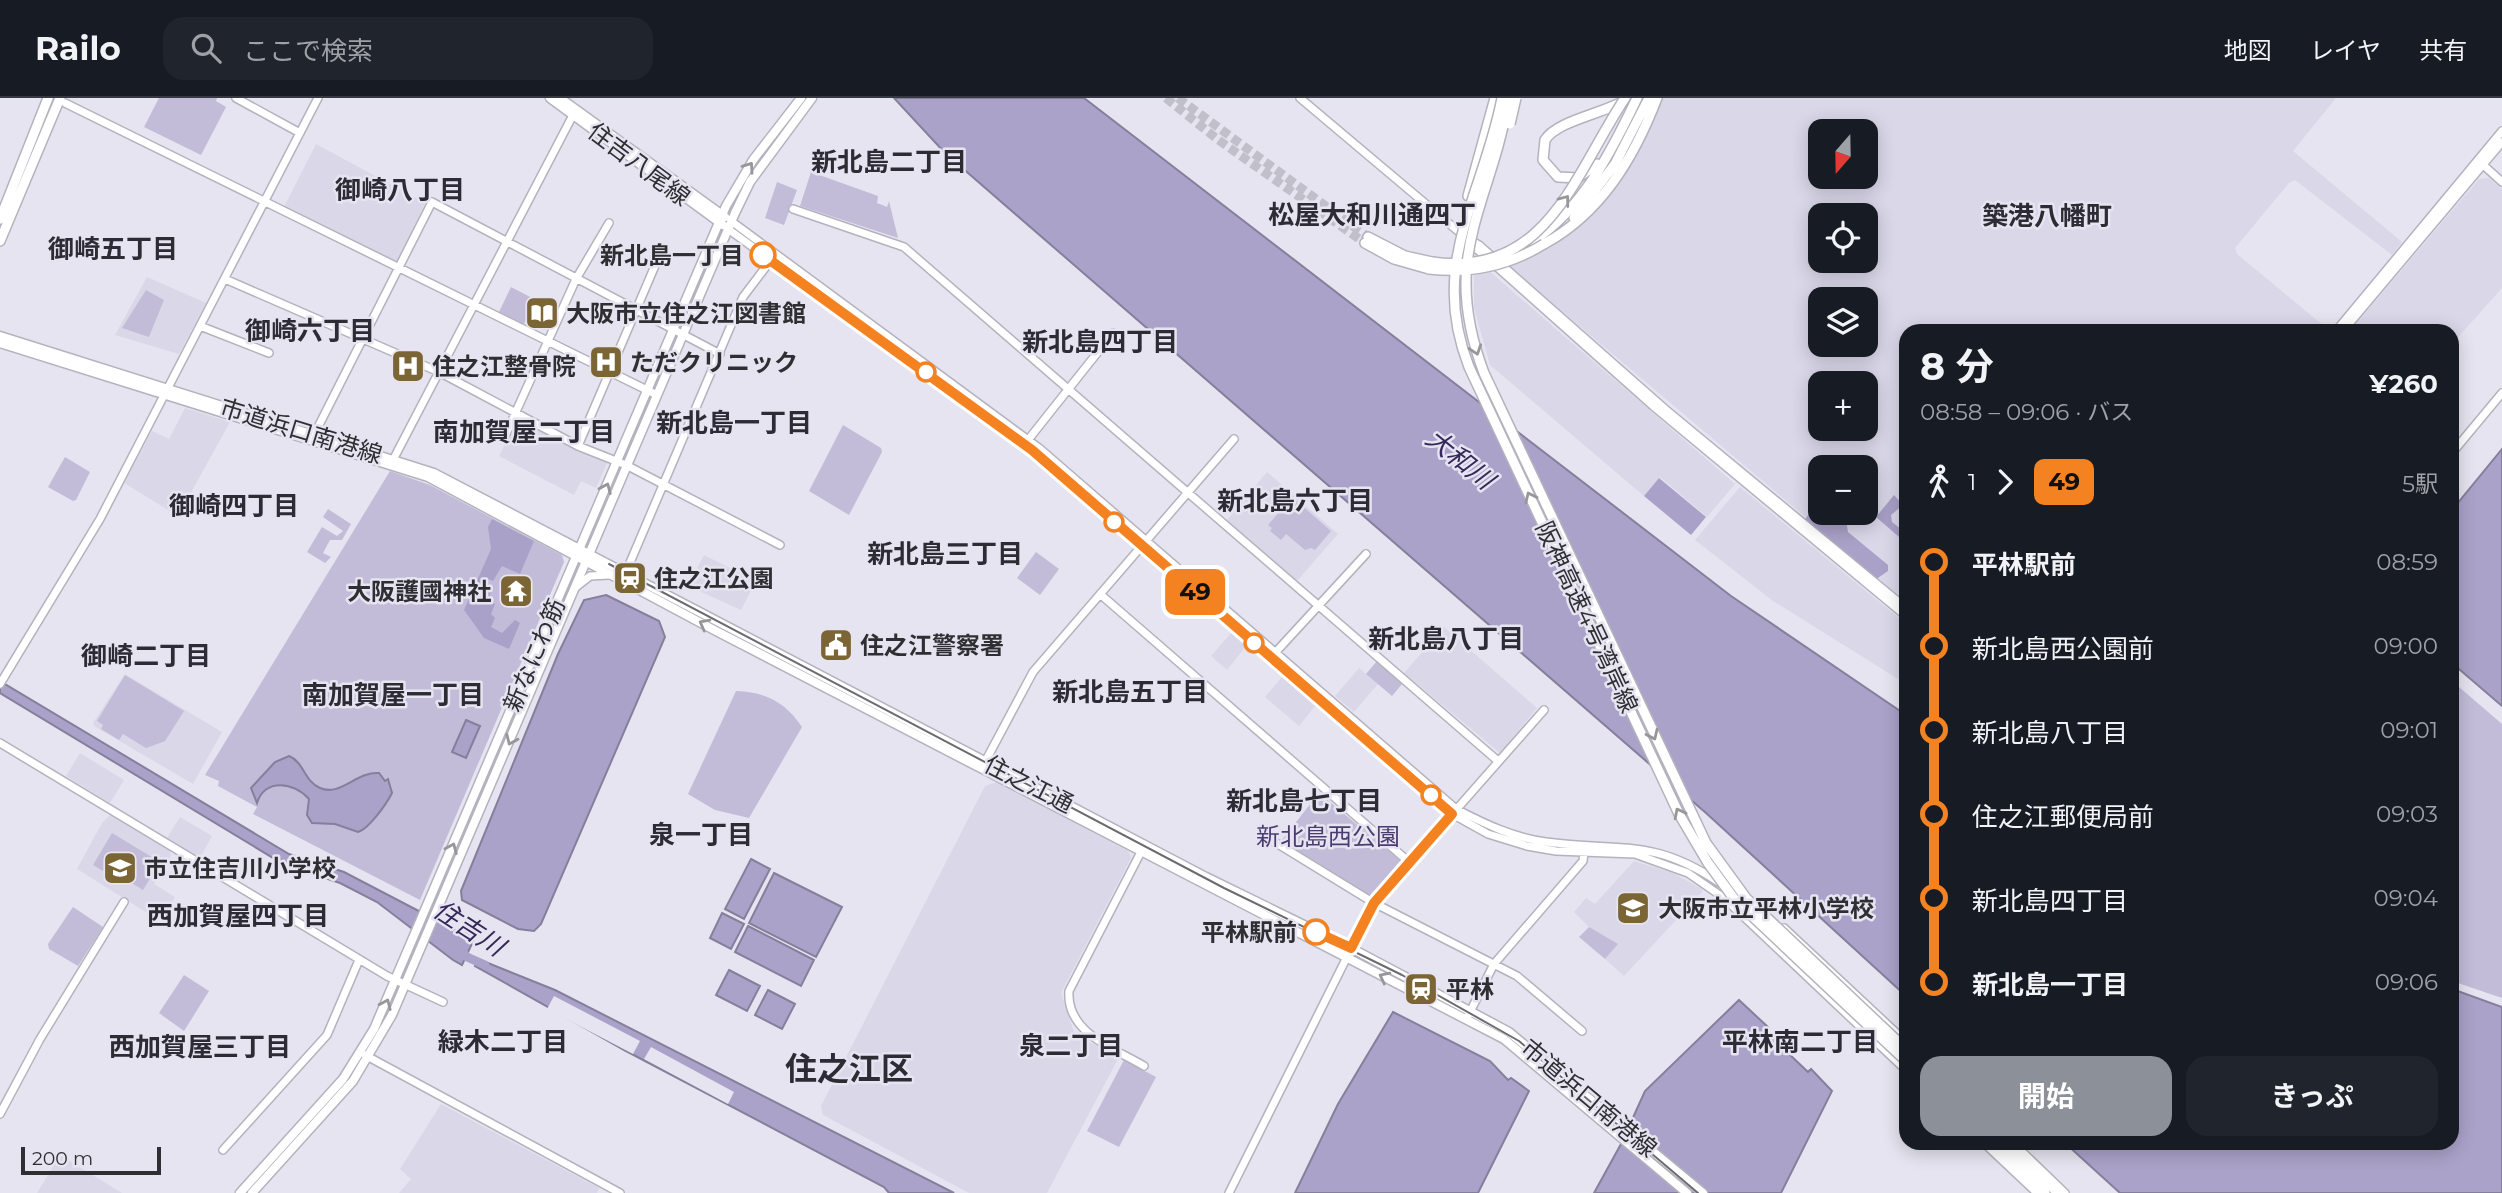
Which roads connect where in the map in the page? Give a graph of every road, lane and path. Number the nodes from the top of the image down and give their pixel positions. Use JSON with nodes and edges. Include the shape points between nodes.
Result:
{"nodes":[{"id":1,"x":48,"y":98,"type":"edge"},
{"id":2,"x":54,"y":98,"type":"edge"},
{"id":3,"x":236,"y":98,"type":"edge"},
{"id":4,"x":318,"y":98,"type":"edge"},
{"id":5,"x":550,"y":98,"type":"edge"},
{"id":6,"x":560,"y":98,"type":"edge"},
{"id":7,"x":801,"y":98,"type":"edge"},
{"id":8,"x":812,"y":98,"type":"edge"},
{"id":9,"x":1300,"y":98,"type":"edge"},
{"id":10,"x":1495,"y":98,"type":"edge"},
{"id":11,"x":1502,"y":98,"type":"edge"},
{"id":12,"x":1512,"y":98,"type":"edge"},
{"id":13,"x":1626,"y":98,"type":"edge"},
{"id":14,"x":1636,"y":98,"type":"edge"},
{"id":15,"x":1649,"y":98,"type":"edge"},
{"id":16,"x":1657,"y":98,"type":"edge"},
{"id":17,"x":63,"y":101,"type":"edge"},
{"id":18,"x":573,"y":115,"type":"junction"},
{"id":19,"x":784,"y":126,"type":"junction"},
{"id":20,"x":2502,"y":131,"type":"edge"},
{"id":21,"x":300,"y":133,"type":"junction"},
{"id":22,"x":1617,"y":137,"type":"junction"},
{"id":23,"x":2502,"y":142,"type":"edge"},
{"id":24,"x":2480,"y":163,"type":"junction"},
{"id":25,"x":2502,"y":182,"type":"edge"},
{"id":26,"x":265,"y":202,"type":"junction"},
{"id":27,"x":793,"y":209,"type":"dead end"},
{"id":28,"x":721,"y":218,"type":"junction"},
{"id":29,"x":0,"y":219,"type":"edge"},
{"id":30,"x":609,"y":223,"type":"dead end"},
{"id":31,"x":730,"y":225,"type":"junction"},
{"id":32,"x":0,"y":235,"type":"edge"},
{"id":33,"x":1465,"y":237,"type":"junction"},
{"id":34,"x":1366,"y":240,"type":"tunnel mouth"},
{"id":35,"x":0,"y":241,"type":"edge"},
{"id":36,"x":505,"y":241,"type":"junction"},
{"id":37,"x":1544,"y":244,"type":"junction"},
{"id":38,"x":660,"y":254,"type":"dead end"},
{"id":39,"x":1495,"y":259,"type":"junction"},
{"id":40,"x":771,"y":260,"type":"junction"},
{"id":41,"x":1431,"y":266,"type":"junction"},
{"id":42,"x":399,"y":268,"type":"junction"},
{"id":43,"x":225,"y":279,"type":"junction"},
{"id":44,"x":576,"y":279,"type":"junction"},
{"id":45,"x":473,"y":305,"type":"junction"},
{"id":46,"x":636,"y":310,"type":"junction"},
{"id":47,"x":2342,"y":324,"type":"edge"},
{"id":48,"x":2349,"y":324,"type":"edge"},
{"id":49,"x":200,"y":326,"type":"junction"},
{"id":50,"x":674,"y":330,"type":"junction"},
{"id":51,"x":1113,"y":333,"type":"dead end"},
{"id":52,"x":682,"y":335,"type":"junction"},
{"id":53,"x":0,"y":336,"type":"edge"},
{"id":54,"x":363,"y":338,"type":"junction"},
{"id":55,"x":547,"y":342,"type":"junction"},
{"id":56,"x":0,"y":343,"type":"edge"},
{"id":57,"x":269,"y":353,"type":"dead end"},
{"id":58,"x":720,"y":354,"type":"junction"},
{"id":59,"x":439,"y":372,"type":"junction"},
{"id":60,"x":610,"y":373,"type":"junction"},
{"id":61,"x":1477,"y":383,"type":"junction"},
{"id":62,"x":1068,"y":389,"type":"junction"},
{"id":63,"x":648,"y":391,"type":"junction"},
{"id":64,"x":166,"y":392,"type":"junction"},
{"id":65,"x":2502,"y":393,"type":"edge"},
{"id":66,"x":657,"y":395,"type":"junction"},
{"id":67,"x":516,"y":414,"type":"junction"},
{"id":68,"x":314,"y":435,"type":"junction"},
{"id":69,"x":505,"y":436,"type":"dead end"},
{"id":70,"x":1234,"y":439,"type":"dead end"},
{"id":71,"x":1028,"y":440,"type":"junction"},
{"id":72,"x":2459,"y":445,"type":"edge"},
{"id":73,"x":578,"y":446,"type":"junction"},
{"id":74,"x":393,"y":460,"type":"junction"},
{"id":75,"x":617,"y":461,"type":"junction"},
{"id":76,"x":626,"y":466,"type":"junction"},
{"id":77,"x":664,"y":486,"type":"junction"},
{"id":78,"x":1188,"y":492,"type":"junction"},
{"id":79,"x":1144,"y":543,"type":"junction"},
{"id":80,"x":780,"y":545,"type":"dead end"},
{"id":81,"x":578,"y":554,"type":"junction"},
{"id":82,"x":1366,"y":554,"type":"dead end"},
{"id":83,"x":588,"y":559,"type":"junction"},
{"id":84,"x":626,"y":572,"type":"junction"},
{"id":85,"x":613,"y":576,"type":"junction"},
{"id":86,"x":576,"y":587,"type":"junction"},
{"id":87,"x":1100,"y":594,"type":"junction"},
{"id":88,"x":1899,"y":602,"type":"edge"},
{"id":89,"x":1319,"y":605,"type":"junction"},
{"id":90,"x":1899,"y":610,"type":"edge"},
{"id":91,"x":1273,"y":655,"type":"junction"},
{"id":92,"x":2,"y":680,"type":"edge"},
{"id":93,"x":1545,"y":710,"type":"dead end"},
{"id":94,"x":0,"y":743,"type":"edge"},
{"id":95,"x":1498,"y":761,"type":"junction"},
{"id":96,"x":985,"y":762,"type":"junction"},
{"id":97,"x":1454,"y":811,"type":"junction"},
{"id":98,"x":1273,"y":841,"type":"dead end"},
{"id":99,"x":1142,"y":848,"type":"junction"},
{"id":100,"x":1584,"y":852,"type":"junction"},
{"id":101,"x":1409,"y":862,"type":"junction"},
{"id":102,"x":124,"y":902,"type":"dead end"},
{"id":103,"x":1374,"y":903,"type":"junction"},
{"id":104,"x":1351,"y":948,"type":"junction"},
{"id":105,"x":1346,"y":958,"type":"junction"},
{"id":106,"x":359,"y":960,"type":"junction"},
{"id":107,"x":1494,"y":964,"type":"junction"},
{"id":108,"x":395,"y":981,"type":"junction"},
{"id":109,"x":404,"y":985,"type":"junction"},
{"id":110,"x":443,"y":1002,"type":"dead end"},
{"id":111,"x":1470,"y":1011,"type":"junction"},
{"id":112,"x":1466,"y":1020,"type":"junction"},
{"id":113,"x":1582,"y":1031,"type":"dead end"},
{"id":114,"x":1899,"y":1035,"type":"edge"},
{"id":115,"x":1899,"y":1042,"type":"edge"},
{"id":116,"x":1899,"y":1054,"type":"edge"},
{"id":117,"x":365,"y":1056,"type":"junction"},
{"id":118,"x":1899,"y":1063,"type":"edge"},
{"id":119,"x":1144,"y":1066,"type":"dead end"},
{"id":120,"x":0,"y":1114,"type":"edge"},
{"id":121,"x":223,"y":1150,"type":"dead end"},
{"id":122,"x":1991,"y":1150,"type":"edge"},
{"id":123,"x":1999,"y":1150,"type":"edge"},
{"id":124,"x":2012,"y":1150,"type":"edge"},
{"id":125,"x":2020,"y":1150,"type":"edge"},
{"id":126,"x":240,"y":1193,"type":"edge"},
{"id":127,"x":252,"y":1193,"type":"edge"},
{"id":128,"x":618,"y":1193,"type":"edge"},
{"id":129,"x":1229,"y":1193,"type":"edge"},
{"id":130,"x":1687,"y":1193,"type":"edge"},
{"id":131,"x":1703,"y":1193,"type":"edge"},
{"id":132,"x":2037,"y":1193,"type":"edge"},
{"id":133,"x":2045,"y":1193,"type":"edge"},
{"id":134,"x":2058,"y":1193,"type":"edge"},
{"id":135,"x":2065,"y":1193,"type":"edge"}],
"edges":[{"from":1,"to":29,"type":"highway"},
{"from":2,"to":32,"type":"highway"},
{"from":3,"to":21,"type":"street"},
{"from":4,"to":21,"type":"street"},
{"from":5,"to":18,"type":"main road","name":"住吉八尾線"},
{"from":6,"to":28,"type":"main road","name":"住吉八尾線"},
{"from":7,"to":19,"type":"main road","name":"新なにわ筋"},
{"from":8,"to":19,"type":"main road","name":"新なにわ筋"},
{"from":9,"to":33,"type":"street"},
{"from":10,"to":61,"type":"highway","bridge":true,"via":[[1456,234],[1448,279],[1454,336]]},
{"from":11,"to":61,"type":"highway","name":"阪神高速4号湾岸線","bridge":true,"via":[[1453,278],[1458,335]]},
{"from":12,"to":33,"type":"street"},
{"from":12,"to":115,"type":"highway","name":"阪神高速4号湾岸線","one_way":true,"bridge":true,"via":[[1467,259],[1467,314],[1484,373],[1706,843],[1761,913]]},
{"from":13,"to":22,"type":"highway","via":[[1599,114],[1560,126],[1545,140],[1543,160],[1553,174],[1572,180],[1591,170]]},
{"from":39,"to":13,"type":"highway","one_way":true,"bridge":true,"via":[[1534,234],[1556,212]]},
{"from":14,"to":22,"type":"highway"},
{"from":15,"to":37,"type":"highway","via":[[1607,177],[1573,219]]},
{"from":16,"to":37,"type":"highway","via":[[1627,163],[1605,193],[1572,227]]},
{"from":17,"to":26,"type":"street"},
{"from":17,"to":35,"type":"highway"},
{"from":18,"to":28,"type":"main road","name":"住吉八尾線"},
{"from":18,"to":36,"type":"street"},
{"from":28,"to":19,"type":"main road","name":"新なにわ筋","one_way":true,"via":[[737,184]]},
{"from":19,"to":31,"type":"main road","name":"新なにわ筋"},
{"from":20,"to":24,"type":"street"},
{"from":21,"to":26,"type":"street"},
{"from":22,"to":39,"type":"highway","bridge":true,"via":[[1559,223],[1528,245]]},
{"from":23,"to":24,"type":"street"},
{"from":24,"to":25,"type":"street"},
{"from":24,"to":47,"type":"street"},
{"from":24,"to":48,"type":"street"},
{"from":26,"to":42,"type":"street"},
{"from":26,"to":43,"type":"street"},
{"from":27,"to":62,"type":"street","via":[[904,247]]},
{"from":28,"to":31,"type":"main road","name":"住吉八尾線"},
{"from":28,"to":50,"type":"main road","name":"新なにわ筋"},
{"from":30,"to":44,"type":"street"},
{"from":31,"to":40,"type":"street"},
{"from":31,"to":52,"type":"main road","name":"新なにわ筋"},
{"from":31,"to":71,"type":"street"},
{"from":33,"to":88,"type":"street"},
{"from":33,"to":90,"type":"street","via":[[1653,406]]},
{"from":34,"to":41,"type":"highway"},
{"from":36,"to":42,"type":"street","via":[[432,202]]},
{"from":36,"to":44,"type":"street"},
{"from":36,"to":45,"type":"street"},
{"from":37,"to":41,"type":"highway","bridge":true,"via":[[1485,268],[1455,271]]},
{"from":38,"to":46,"type":"street"},
{"from":39,"to":41,"type":"highway","bridge":true},
{"from":40,"to":58,"type":"street","via":[[743,297]]},
{"from":40,"to":79,"type":"street","via":[[1016,438]]},
{"from":42,"to":45,"type":"street"},
{"from":42,"to":54,"type":"street"},
{"from":43,"to":49,"type":"street"},
{"from":43,"to":54,"type":"street"},
{"from":44,"to":46,"type":"street"},
{"from":44,"to":55,"type":"street"},
{"from":45,"to":55,"type":"street"},
{"from":45,"to":59,"type":"street"},
{"from":46,"to":50,"type":"street"},
{"from":46,"to":60,"type":"street"},
{"from":49,"to":57,"type":"street"},
{"from":49,"to":64,"type":"street"},
{"from":50,"to":52,"type":"street"},
{"from":50,"to":63,"type":"main road","name":"新なにわ筋"},
{"from":51,"to":62,"type":"street"},
{"from":52,"to":58,"type":"street"},
{"from":52,"to":66,"type":"main road","name":"新なにわ筋"},
{"from":53,"to":64,"type":"main road","name":"市道浜口南港線"},
{"from":54,"to":59,"type":"street"},
{"from":54,"to":68,"type":"street"},
{"from":55,"to":60,"type":"street"},
{"from":55,"to":67,"type":"street"},
{"from":56,"to":64,"type":"main road","name":"市道浜口南港線"},
{"from":58,"to":77,"type":"street"},
{"from":59,"to":67,"type":"street"},
{"from":59,"to":74,"type":"street"},
{"from":60,"to":63,"type":"street"},
{"from":60,"to":73,"type":"street"},
{"from":116,"to":61,"type":"highway","name":"阪神高速4号湾岸線","one_way":true,"bridge":true,"via":[[1747,912],[1708,863],[1679,814]]},
{"from":62,"to":71,"type":"street"},
{"from":62,"to":78,"type":"street"},
{"from":63,"to":66,"type":"street"},
{"from":63,"to":75,"type":"main road","name":"新なにわ筋"},
{"from":64,"to":68,"type":"main road","name":"市道浜口南港線"},
{"from":64,"to":81,"type":"main road","name":"市道浜口南港線","via":[[428,477]]},
{"from":64,"to":92,"type":"street","via":[[100,519]]},
{"from":65,"to":72,"type":"street"},
{"from":66,"to":76,"type":"main road","name":"新なにわ筋"},
{"from":67,"to":69,"type":"street"},
{"from":67,"to":73,"type":"street"},
{"from":68,"to":74,"type":"main road","name":"市道浜口南港線"},
{"from":70,"to":78,"type":"street"},
{"from":71,"to":79,"type":"street"},
{"from":73,"to":75,"type":"street"},
{"from":74,"to":81,"type":"main road","name":"市道浜口南港線","via":[[434,473]]},
{"from":75,"to":76,"type":"street"},
{"from":81,"to":75,"type":"main road","name":"新なにわ筋","one_way":true},
{"from":76,"to":77,"type":"street"},
{"from":76,"to":83,"type":"main road","name":"新なにわ筋"},
{"from":77,"to":80,"type":"street"},
{"from":77,"to":84,"type":"street"},
{"from":78,"to":79,"type":"street"},
{"from":78,"to":89,"type":"street"},
{"from":79,"to":87,"type":"street"},
{"from":79,"to":91,"type":"street"},
{"from":81,"to":83,"type":"main road","name":"市道浜口南港線"},
{"from":108,"to":81,"type":"main road","name":"新なにわ筋","one_way":true},
{"from":82,"to":89,"type":"street"},
{"from":83,"to":84,"type":"main road","name":"住之江通"},
{"from":83,"to":85,"type":"main road","name":"住之江通"},
{"from":83,"to":86,"type":"main road","name":"新なにわ筋"},
{"from":84,"to":96,"type":"main road","name":"住之江通"},
{"from":85,"to":86,"type":"street","via":[[590,576]]},
{"from":99,"to":85,"type":"main road","name":"住之江通","one_way":true},
{"from":86,"to":109,"type":"main road","name":"新なにわ筋","one_way":true},
{"from":87,"to":96,"type":"street","via":[[1033,672]]},
{"from":87,"to":101,"type":"street"},
{"from":89,"to":91,"type":"street"},
{"from":89,"to":95,"type":"street"},
{"from":91,"to":97,"type":"street"},
{"from":93,"to":95,"type":"street"},
{"from":94,"to":106,"type":"street"},
{"from":95,"to":97,"type":"street"},
{"from":96,"to":99,"type":"main road","name":"住之江通"},
{"from":97,"to":100,"type":"street","via":[[1488,834],[1511,842]]},
{"from":97,"to":101,"type":"street"},
{"from":97,"to":114,"type":"street","via":[[1532,839],[1632,846],[1691,865],[1779,924]]},
{"from":98,"to":103,"type":"street"},
{"from":99,"to":104,"type":"main road","name":"住之江通"},
{"from":99,"to":105,"type":"main road","name":"住之江通"},
{"from":99,"to":119,"type":"street","via":[[1068,998],[1079,1027]]},
{"from":100,"to":107,"type":"street","via":[[1583,861]]},
{"from":100,"to":118,"type":"street","via":[[1648,857],[1699,880],[1724,898]]},
{"from":101,"to":103,"type":"street"},
{"from":102,"to":120,"type":"street"},
{"from":103,"to":104,"type":"street"},
{"from":103,"to":107,"type":"street"},
{"from":104,"to":105,"type":"street"},
{"from":104,"to":111,"type":"main road","name":"住之江通"},
{"from":112,"to":105,"type":"main road","name":"住之江通","one_way":true},
{"from":105,"to":129,"type":"street"},
{"from":106,"to":108,"type":"street"},
{"from":106,"to":121,"type":"street","via":[[327,1035]]},
{"from":107,"to":111,"type":"street"},
{"from":107,"to":113,"type":"street","via":[[1517,976]]},
{"from":108,"to":109,"type":"street"},
{"from":117,"to":108,"type":"main road","name":"新なにわ筋","one_way":true},
{"from":109,"to":110,"type":"street"},
{"from":109,"to":117,"type":"main road","name":"新なにわ筋"},
{"from":111,"to":112,"type":"street"},
{"from":111,"to":131,"type":"main road","name":"市道浜口南港線","via":[[1509,1032]]},
{"from":112,"to":130,"type":"main road","name":"市道浜口南港線","via":[[1509,1042]]},
{"from":117,"to":126,"type":"main road","name":"新なにわ筋"},
{"from":117,"to":127,"type":"main road","name":"新なにわ筋","via":[[353,1081]]},
{"from":117,"to":128,"type":"street"},
{"from":122,"to":132,"type":"street"},
{"from":123,"to":133,"type":"highway"},
{"from":124,"to":134,"type":"highway"},
{"from":125,"to":135,"type":"street"}]}
